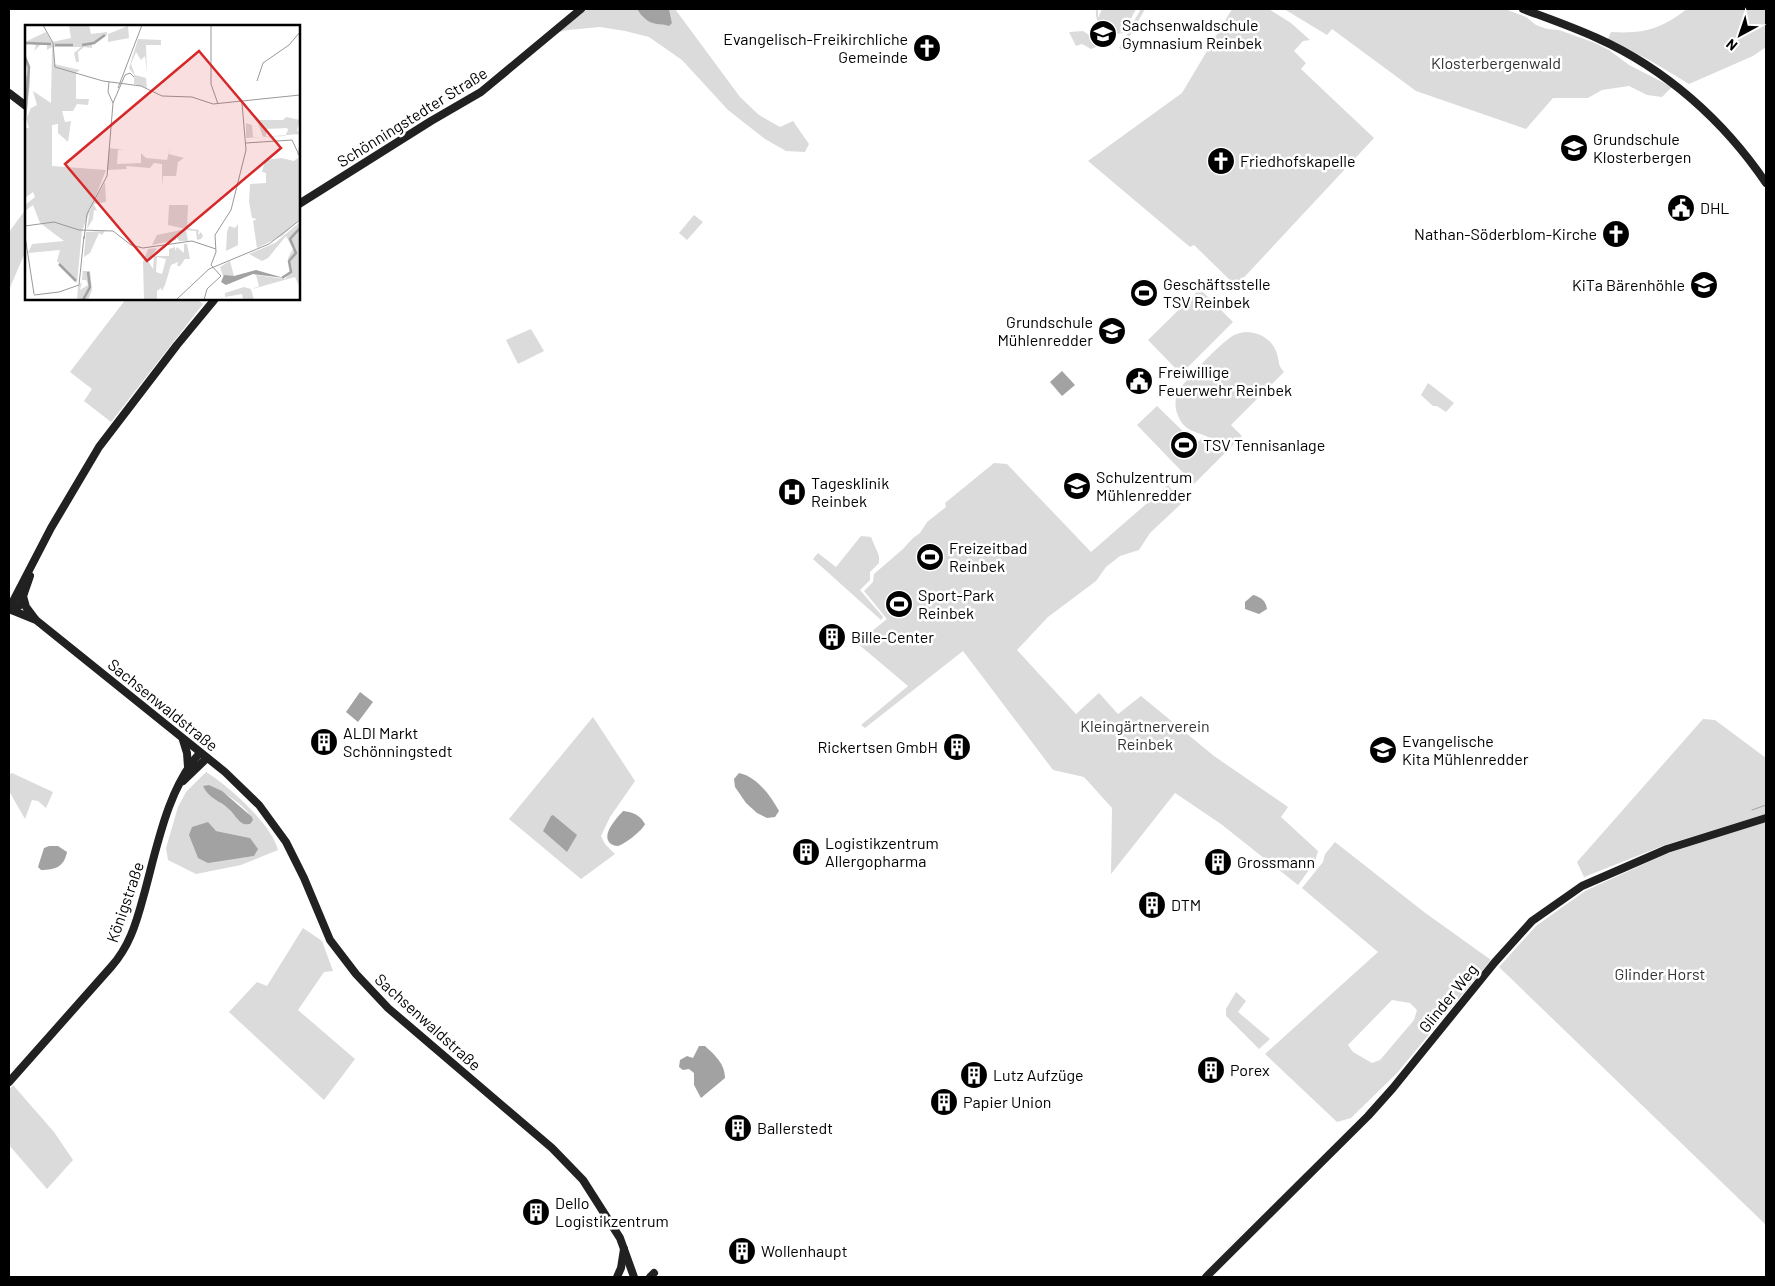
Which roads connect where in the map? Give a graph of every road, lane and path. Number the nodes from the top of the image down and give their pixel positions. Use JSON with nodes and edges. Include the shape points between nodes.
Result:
{"nodes":[{"id":1,"x":581,"y":9,"type":"edge"},
{"id":2,"x":1523,"y":9,"type":"edge"},
{"id":3,"x":9,"y":93,"type":"edge"},
{"id":4,"x":25,"y":105,"type":"edge"},
{"id":5,"x":1766,"y":183,"type":"edge"},
{"id":6,"x":300,"y":203,"type":"edge"},
{"id":7,"x":214,"y":300,"type":"edge"},
{"id":8,"x":33,"y":564,"type":"junction"},
{"id":9,"x":23,"y":596,"type":"junction"},
{"id":10,"x":10,"y":609,"type":"edge"},
{"id":11,"x":36,"y":620,"type":"junction"},
{"id":12,"x":182,"y":738,"type":"junction"},
{"id":13,"x":204,"y":755,"type":"junction"},
{"id":14,"x":188,"y":768,"type":"junction"},
{"id":15,"x":179,"y":784,"type":"junction"},
{"id":16,"x":1766,"y":818,"type":"edge"},
{"id":17,"x":9,"y":1082,"type":"edge"},
{"id":18,"x":624,"y":1247,"type":"junction"},
{"id":19,"x":617,"y":1277,"type":"edge"},
{"id":20,"x":634,"y":1277,"type":"edge"},
{"id":21,"x":1206,"y":1277,"type":"edge"}],
"edges":[{"from":1,"to":6,"type":"main road","name":"Schönningstedter Straße","via":[[481,92]]},
{"from":2,"to":5,"type":"main road","via":[[1598,38],[1670,80],[1722,127]]},
{"from":3,"to":4,"type":"main road"},
{"from":7,"to":8,"type":"main road","via":[[99,447]]},
{"from":8,"to":9,"type":"main road"},
{"from":8,"to":10,"type":"main road"},
{"from":9,"to":10,"type":"main road","via":[[19,607]]},
{"from":9,"to":11,"type":"main road","via":[[26,607]]},
{"from":10,"to":11,"type":"main road","name":"Sachsenwaldstraße"},
{"from":11,"to":12,"type":"main road","name":"Sachsenwaldstraße"},
{"from":12,"to":13,"type":"main road","name":"Sachsenwaldstraße"},
{"from":12,"to":14,"type":"main road"},
{"from":13,"to":14,"type":"main road","name":"Königstraße"},
{"from":13,"to":15,"type":"main road"},
{"from":13,"to":18,"type":"main road","name":"Sachsenwaldstraße","via":[[243,788],[278,828],[304,878],[330,940],[356,974],[388,1008],[552,1148],[584,1180]]},
{"from":14,"to":15,"type":"main road","name":"Königstraße"},
{"from":15,"to":17,"type":"main road","name":"Königstraße","via":[[126,948]]},
{"from":16,"to":21,"type":"main road","name":"Glinder Weg","via":[[1667,849],[1616,871],[1582,886],[1532,921],[1388,1094]]},
{"from":18,"to":19,"type":"main road"},
{"from":18,"to":20,"type":"main road","name":"Sachsenwaldstraße"}]}
